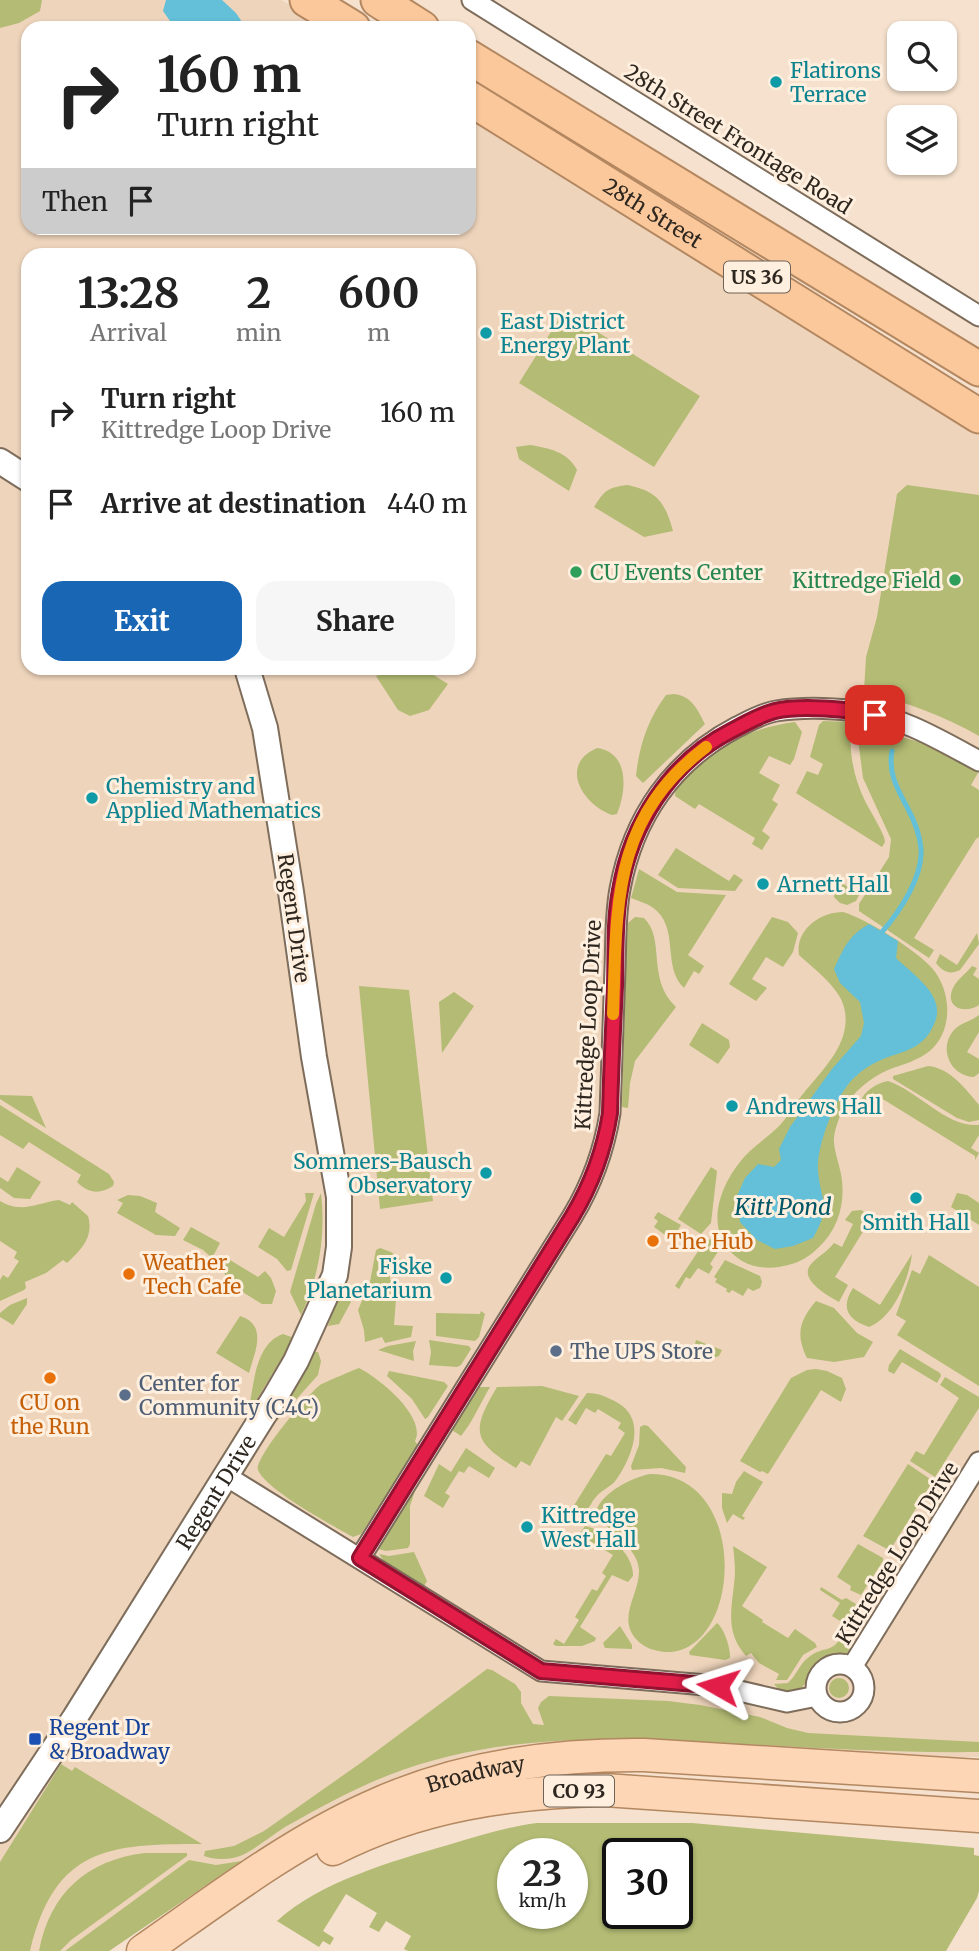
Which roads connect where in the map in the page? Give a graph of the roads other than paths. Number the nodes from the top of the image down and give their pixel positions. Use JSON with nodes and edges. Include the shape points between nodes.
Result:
{"nodes":[{"id":1,"x":307,"y":0,"type":"edge"},
{"id":2,"x":378,"y":0,"type":"edge"},
{"id":3,"x":472,"y":0,"type":"edge"},
{"id":4,"x":342,"y":21,"type":"edge"},
{"id":5,"x":411,"y":21,"type":"edge"},
{"id":6,"x":476,"y":61,"type":"edge"},
{"id":7,"x":476,"y":102,"type":"edge"},
{"id":8,"x":979,"y":316,"type":"edge"},
{"id":9,"x":979,"y":369,"type":"edge"},
{"id":10,"x":979,"y":416,"type":"edge"},
{"id":11,"x":0,"y":461,"type":"edge"},
{"id":12,"x":21,"y":474,"type":"edge"},
{"id":13,"x":249,"y":675,"type":"edge"},
{"id":14,"x":979,"y":761,"type":"edge"},
{"id":15,"x":979,"y":1462,"type":"edge"},
{"id":16,"x":226,"y":1476,"type":"junction"},
{"id":17,"x":360,"y":1558,"type":"junction"},
{"id":18,"x":852,"y":1667,"type":"junction"},
{"id":19,"x":817,"y":1696,"type":"junction"},
{"id":20,"x":972,"y":1775,"type":"edge"},
{"id":21,"x":979,"y":1816,"type":"edge"},
{"id":22,"x":0,"y":1830,"type":"edge"},
{"id":23,"x":143,"y":1951,"type":"edge"},
{"id":24,"x":178,"y":1951,"type":"edge"}],
"edges":[{"from":1,"to":4,"type":"highway"},
{"from":2,"to":5,"type":"highway"},
{"from":3,"to":8,"type":"street","name":"28th Street Frontage Road"},
{"from":6,"to":9,"type":"highway","name":"28th Street","number":"US 36"},
{"from":7,"to":10,"type":"highway","name":"28th Street","number":"US 36"},
{"from":11,"to":12,"type":"street"},
{"from":13,"to":16,"type":"street","name":"Regent Drive","via":[[265,728],[338,1197],[339,1247],[335,1275],[296,1361]]},
{"from":14,"to":17,"type":"street","name":"Kittredge Loop Drive","via":[[925,733],[858,711],[775,711],[719,737],[666,784],[631,845],[620,888],[610,1113],[597,1168],[572,1217]]},
{"from":15,"to":18,"type":"street","name":"Kittredge Loop Drive"},
{"from":16,"to":17,"type":"street"},
{"from":16,"to":22,"type":"street","name":"Regent Drive"},
{"from":17,"to":19,"type":"street","via":[[541,1671],[718,1686],[787,1702]]},
{"from":18,"to":19,"type":"street","via":[[838,1664],[824,1669],[817,1681]]},
{"from":18,"to":19,"type":"street","via":[[864,1688],[855,1707],[835,1712]]},
{"from":20,"to":23,"type":"main road","name":"Broadway","number":"CO 93","via":[[606,1754],[471,1772],[368,1808],[333,1827],[236,1886]]},
{"from":21,"to":24,"type":"main road","name":"Broadway","number":"CO 93","via":[[605,1790],[512,1794],[403,1819],[354,1838],[309,1862]]}]}
